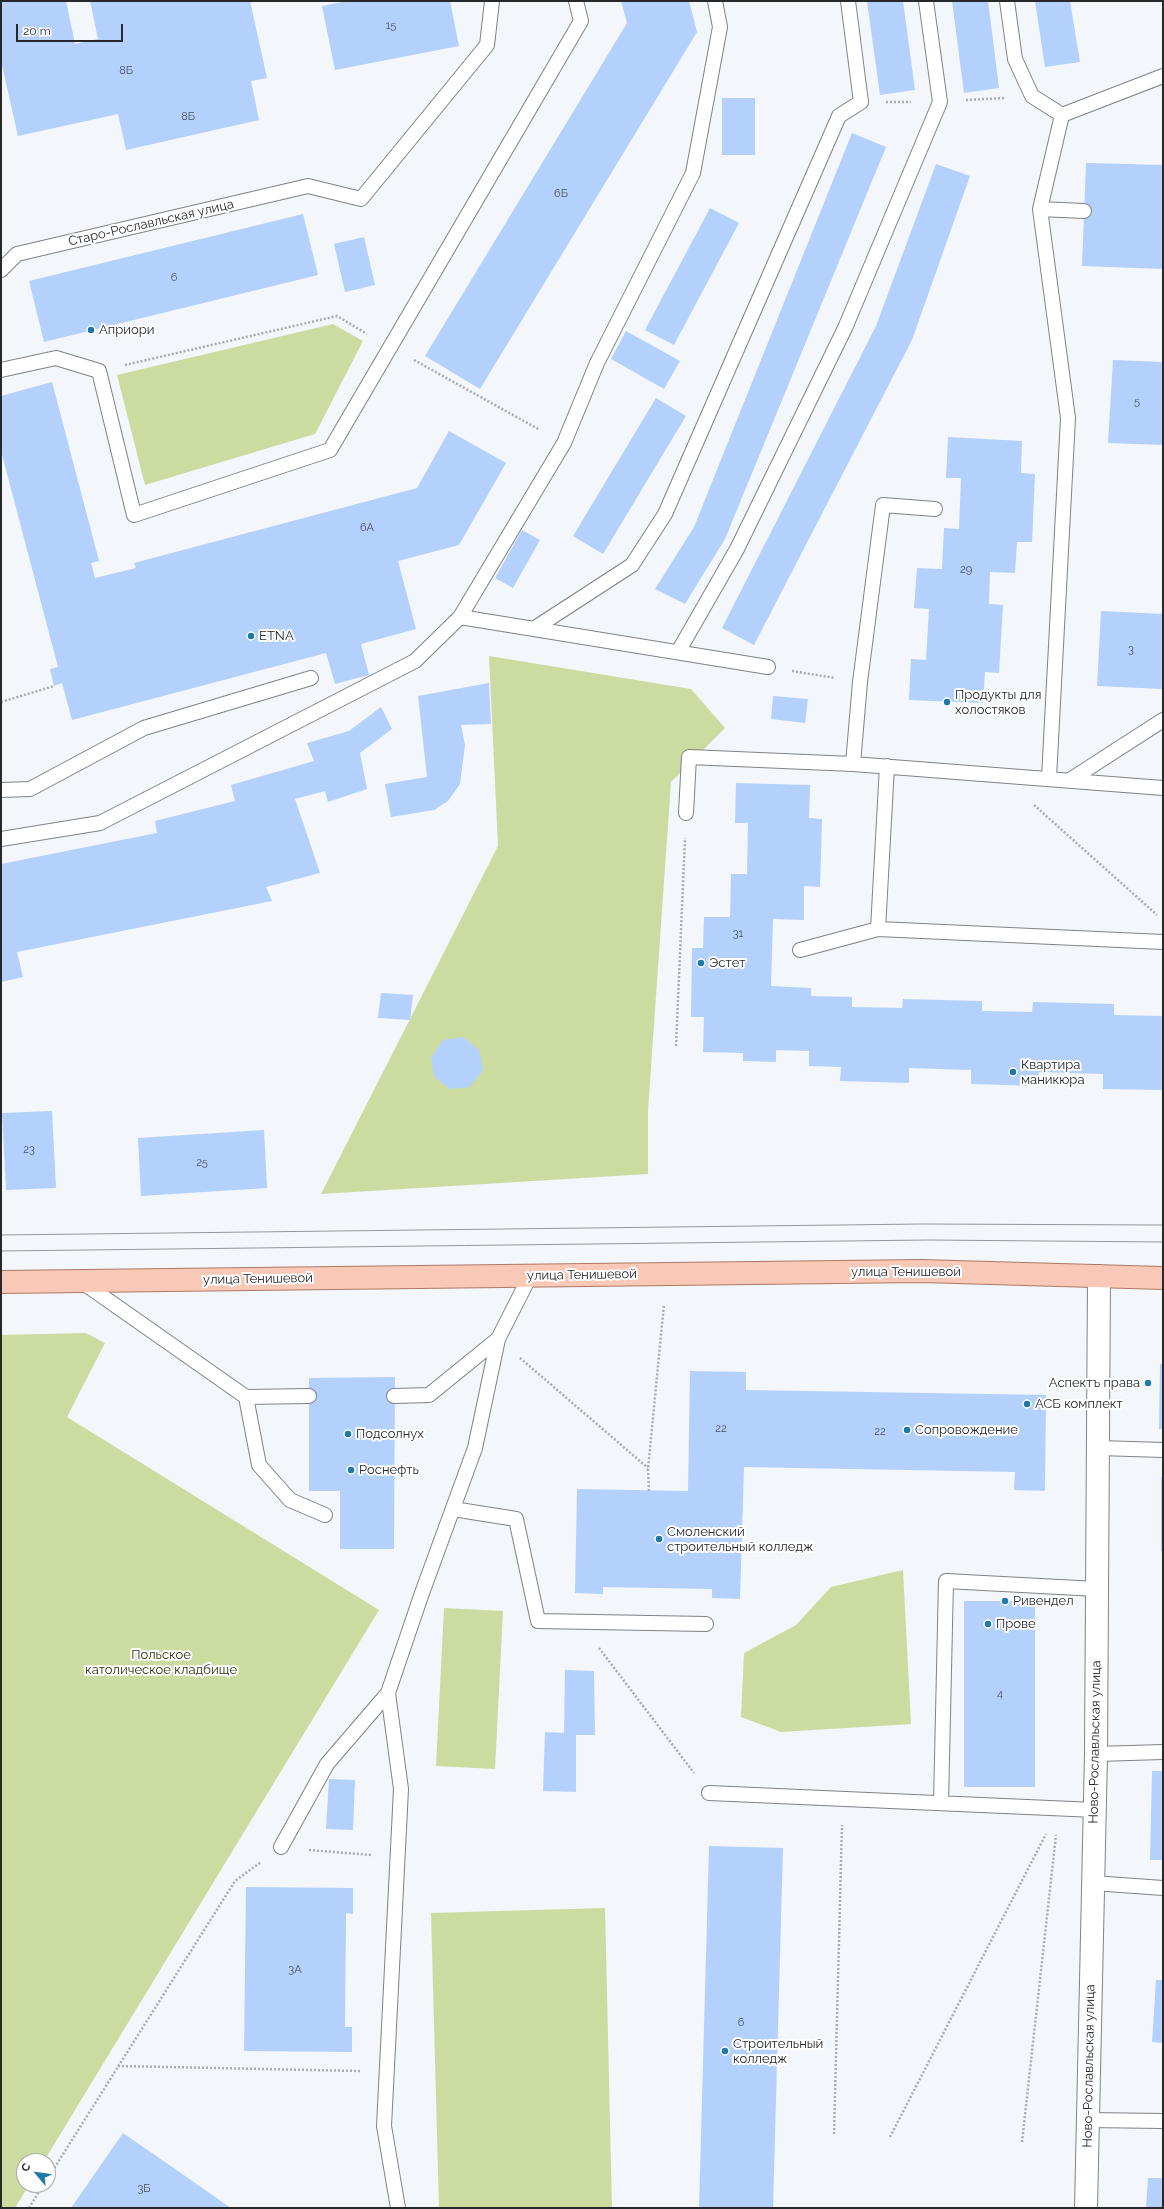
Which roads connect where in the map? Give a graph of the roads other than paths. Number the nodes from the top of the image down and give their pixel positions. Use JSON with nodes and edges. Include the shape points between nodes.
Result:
{"nodes":[{"id":1,"x":492,"y":1,"type":"edge"},
{"id":2,"x":576,"y":1,"type":"edge"},
{"id":3,"x":715,"y":1,"type":"edge"},
{"id":4,"x":848,"y":1,"type":"edge"},
{"id":5,"x":926,"y":1,"type":"edge"},
{"id":6,"x":1007,"y":1,"type":"edge"},
{"id":7,"x":1163,"y":76,"type":"edge"},
{"id":8,"x":1062,"y":115,"type":"junction"},
{"id":9,"x":1040,"y":209,"type":"junction"},
{"id":10,"x":1084,"y":211,"type":"dead end"},
{"id":11,"x":1,"y":270,"type":"edge"},
{"id":12,"x":1,"y":370,"type":"edge"},
{"id":13,"x":934,"y":509,"type":"dead end"},
{"id":14,"x":460,"y":617,"type":"junction"},
{"id":15,"x":535,"y":628,"type":"junction"},
{"id":16,"x":678,"y":652,"type":"junction"},
{"id":17,"x":768,"y":667,"type":"road end"},
{"id":18,"x":311,"y":678,"type":"dead end"},
{"id":19,"x":1163,"y":720,"type":"edge"},
{"id":20,"x":853,"y":764,"type":"junction"},
{"id":21,"x":887,"y":766,"type":"junction"},
{"id":22,"x":1049,"y":778,"type":"junction"},
{"id":23,"x":1070,"y":780,"type":"junction"},
{"id":24,"x":1163,"y":788,"type":"edge"},
{"id":25,"x":1,"y":790,"type":"edge"},
{"id":26,"x":686,"y":814,"type":"road end"},
{"id":27,"x":1,"y":839,"type":"edge"},
{"id":28,"x":878,"y":929,"type":"junction"},
{"id":29,"x":1163,"y":942,"type":"edge"},
{"id":30,"x":800,"y":950,"type":"dead end"},
{"id":31,"x":530,"y":1276,"type":"junction"},
{"id":32,"x":1099,"y":1276,"type":"junction"},
{"id":33,"x":1163,"y":1278,"type":"edge"},
{"id":34,"x":1,"y":1282,"type":"edge"},
{"id":35,"x":82,"y":1282,"type":"junction"},
{"id":36,"x":498,"y":1339,"type":"junction"},
{"id":37,"x":309,"y":1396,"type":"dead end"},
{"id":38,"x":394,"y":1396,"type":"dead end"},
{"id":39,"x":246,"y":1397,"type":"junction"},
{"id":40,"x":1098,"y":1448,"type":"junction"},
{"id":41,"x":1163,"y":1450,"type":"edge"},
{"id":42,"x":453,"y":1509,"type":"junction"},
{"id":43,"x":325,"y":1515,"type":"dead end"},
{"id":44,"x":1097,"y":1589,"type":"junction"},
{"id":45,"x":706,"y":1624,"type":"dead end"},
{"id":46,"x":388,"y":1693,"type":"junction"},
{"id":47,"x":1163,"y":1752,"type":"edge"},
{"id":48,"x":1096,"y":1754,"type":"junction"},
{"id":49,"x":709,"y":1793,"type":"road end"},
{"id":50,"x":942,"y":1804,"type":"junction"},
{"id":51,"x":1094,"y":1810,"type":"junction"},
{"id":52,"x":281,"y":1847,"type":"road end"},
{"id":53,"x":1093,"y":1883,"type":"junction"},
{"id":54,"x":1163,"y":1888,"type":"edge"},
{"id":55,"x":1088,"y":2120,"type":"junction"},
{"id":56,"x":1163,"y":2121,"type":"edge"},
{"id":57,"x":398,"y":2208,"type":"edge"},
{"id":58,"x":1086,"y":2208,"type":"edge"}],
"edges":[{"from":1,"to":11,"type":"lane","name":"Старо-Рославльская улица","via":[[487,45],[361,199],[308,186],[17,254]]},
{"from":2,"to":12,"type":"lane","via":[[581,20],[330,450],[134,515],[99,371],[56,358]]},
{"from":3,"to":14,"type":"lane","via":[[720,27],[693,172],[597,363],[564,443]]},
{"from":4,"to":15,"type":"lane","via":[[861,102],[839,116],[665,514],[632,564]]},
{"from":5,"to":16,"type":"lane","via":[[940,102],[845,328],[737,549]]},
{"from":6,"to":8,"type":"lane","via":[[1015,59],[1032,96]]},
{"from":7,"to":8,"type":"lane"},
{"from":8,"to":9,"type":"lane"},
{"from":9,"to":10,"type":"lane"},
{"from":9,"to":22,"type":"lane","via":[[1068,418]]},
{"from":13,"to":20,"type":"lane","via":[[883,505],[860,682]]},
{"from":14,"to":15,"type":"lane"},
{"from":14,"to":27,"type":"lane","via":[[415,661],[100,823]]},
{"from":15,"to":16,"type":"lane"},
{"from":16,"to":17,"type":"lane"},
{"from":18,"to":25,"type":"lane","via":[[144,728],[30,789]]},
{"from":19,"to":23,"type":"lane"},
{"from":20,"to":21,"type":"lane"},
{"from":20,"to":26,"type":"lane","via":[[689,757]]},
{"from":21,"to":22,"type":"lane"},
{"from":21,"to":28,"type":"lane"},
{"from":22,"to":23,"type":"lane"},
{"from":23,"to":24,"type":"lane"},
{"from":28,"to":29,"type":"lane"},
{"from":28,"to":30,"type":"lane"},
{"from":31,"to":32,"type":"main road","name":"улица Тенишевой","via":[[921,1271]]},
{"from":31,"to":35,"type":"main road","name":"улица Тенишевой"},
{"from":31,"to":36,"type":"lane"},
{"from":32,"to":33,"type":"main road","name":"улица Тенишевой"},
{"from":32,"to":40,"type":"street","name":"Ново-Рославльская улица"},
{"from":34,"to":35,"type":"main road","name":"улица Тенишевой"},
{"from":35,"to":39,"type":"lane"},
{"from":36,"to":38,"type":"lane","via":[[429,1394]]},
{"from":36,"to":42,"type":"lane","via":[[475,1448]]},
{"from":37,"to":39,"type":"lane"},
{"from":39,"to":43,"type":"lane","via":[[259,1465],[290,1500]]},
{"from":40,"to":41,"type":"lane"},
{"from":40,"to":44,"type":"street","name":"Ново-Рославльская улица"},
{"from":42,"to":45,"type":"lane","via":[[516,1518],[538,1621]]},
{"from":42,"to":46,"type":"lane"},
{"from":44,"to":48,"type":"street","name":"Ново-Рославльская улица"},
{"from":44,"to":50,"type":"lane","via":[[946,1581]]},
{"from":46,"to":52,"type":"lane","via":[[327,1764]]},
{"from":46,"to":57,"type":"lane","via":[[401,1789],[384,2126]]},
{"from":47,"to":48,"type":"lane"},
{"from":48,"to":51,"type":"street","name":"Ново-Рославльская улица"},
{"from":49,"to":50,"type":"lane"},
{"from":50,"to":51,"type":"lane"},
{"from":51,"to":53,"type":"street","name":"Ново-Рославльская улица"},
{"from":53,"to":54,"type":"lane"},
{"from":53,"to":55,"type":"street","name":"Ново-Рославльская улица"},
{"from":55,"to":56,"type":"lane"},
{"from":55,"to":58,"type":"street","name":"Ново-Рославльская улица"}]}
